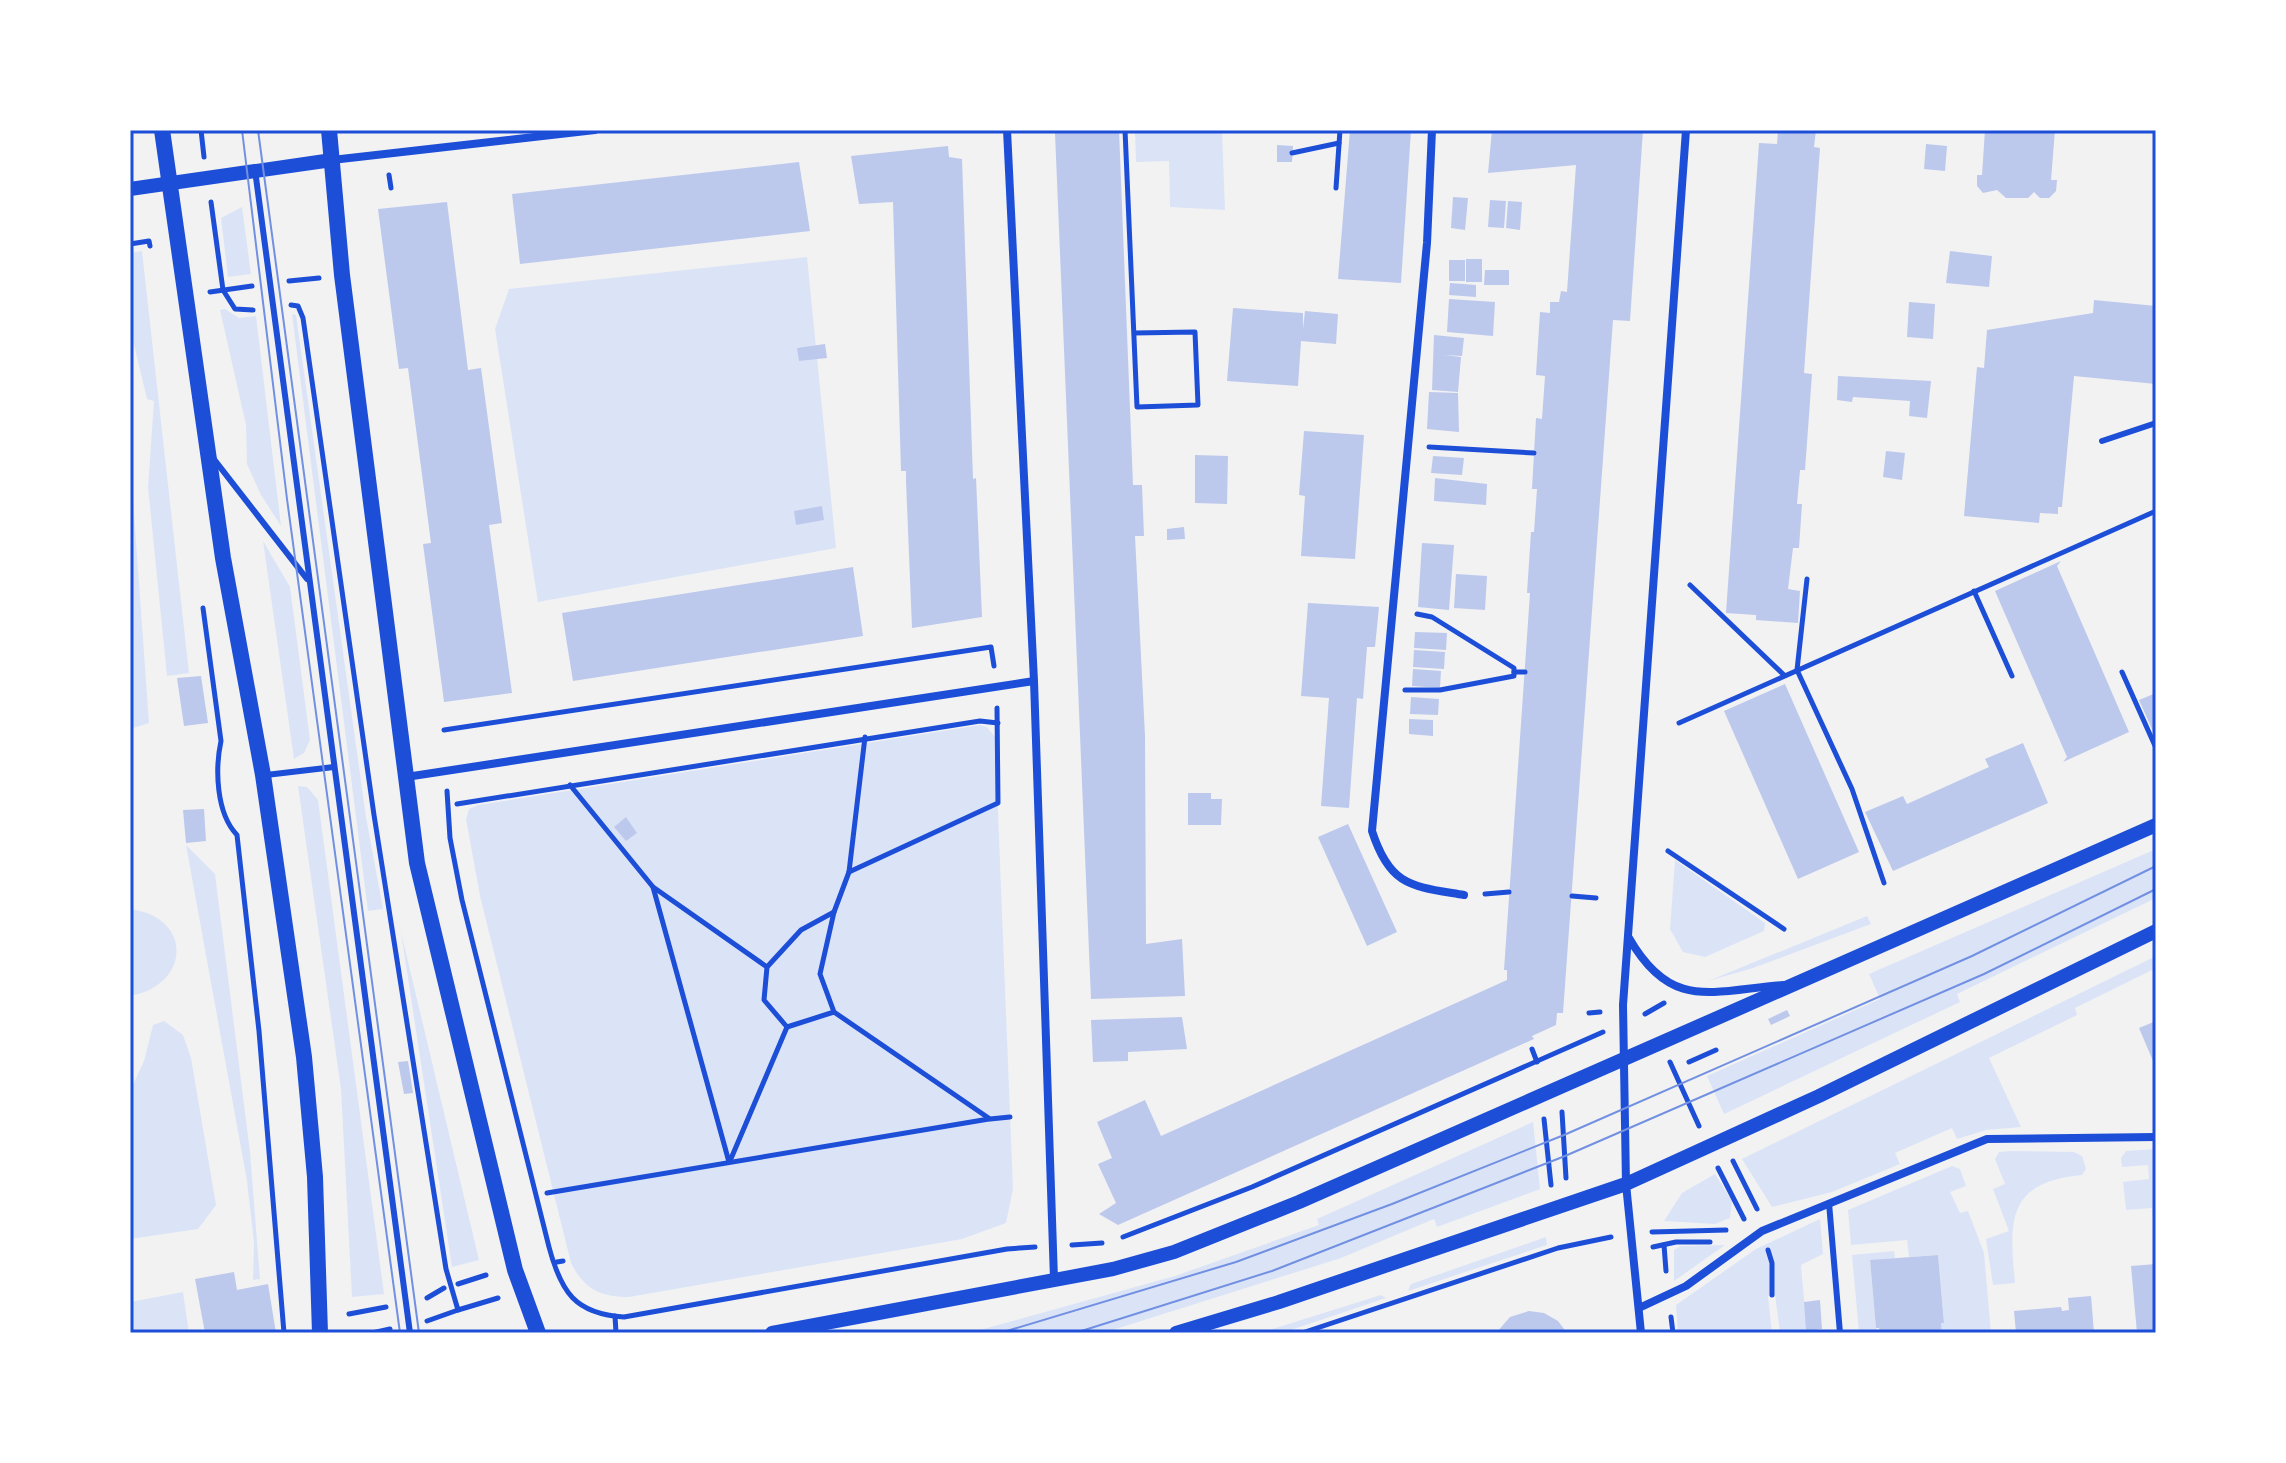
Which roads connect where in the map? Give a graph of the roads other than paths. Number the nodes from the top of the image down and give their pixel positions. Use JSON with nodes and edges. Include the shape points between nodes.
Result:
{"nodes":[{"id":1,"x":162,"y":130,"type":"edge"},
{"id":2,"x":329,"y":130,"type":"edge"},
{"id":3,"x":595,"y":130,"type":"edge"},
{"id":4,"x":1007,"y":130,"type":"edge"},
{"id":5,"x":1432,"y":130,"type":"edge"},
{"id":6,"x":1686,"y":130,"type":"edge"},
{"id":7,"x":332,"y":160,"type":"junction"},
{"id":8,"x":255,"y":170,"type":"junction"},
{"id":9,"x":169,"y":184,"type":"junction"},
{"id":10,"x":130,"y":189,"type":"edge"},
{"id":11,"x":2156,"y":423,"type":"edge"},
{"id":12,"x":2102,"y":441,"type":"dead end"},
{"id":13,"x":206,"y":448,"type":"junction"},
{"id":14,"x":307,"y":579,"type":"junction"},
{"id":15,"x":1034,"y":681,"type":"junction"},
{"id":16,"x":334,"y":767,"type":"junction"},
{"id":17,"x":263,"y":775,"type":"junction"},
{"id":18,"x":406,"y":777,"type":"junction"},
{"id":19,"x":2156,"y":825,"type":"edge"},
{"id":20,"x":1464,"y":895,"type":"dead end"},
{"id":21,"x":2156,"y":931,"type":"edge"},
{"id":22,"x":1629,"y":938,"type":"junction"},
{"id":23,"x":1787,"y":985,"type":"junction"},
{"id":24,"x":1625,"y":1057,"type":"junction"},
{"id":25,"x":2156,"y":1137,"type":"edge"},
{"id":26,"x":1626,"y":1184,"type":"junction"},
{"id":27,"x":1829,"y":1203,"type":"junction"},
{"id":28,"x":1054,"y":1279,"type":"junction"},
{"id":29,"x":1639,"y":1308,"type":"junction"},
{"id":30,"x":320,"y":1333,"type":"edge"},
{"id":31,"x":410,"y":1333,"type":"edge"},
{"id":32,"x":538,"y":1333,"type":"edge"},
{"id":33,"x":772,"y":1333,"type":"edge"},
{"id":34,"x":1176,"y":1333,"type":"edge"},
{"id":35,"x":1641,"y":1333,"type":"edge"},
{"id":36,"x":1840,"y":1333,"type":"edge"}],
"edges":[{"from":1,"to":9,"type":"main road"},
{"from":2,"to":7,"type":"main road"},
{"from":3,"to":7,"type":"street"},
{"from":4,"to":15,"type":"street"},
{"from":5,"to":20,"type":"street","via":[[1427,243],[1372,831],[1381,859],[1396,877],[1414,886]]},
{"from":6,"to":22,"type":"street"},
{"from":7,"to":8,"type":"street"},
{"from":7,"to":18,"type":"main road"},
{"from":8,"to":9,"type":"street"},
{"from":8,"to":14,"type":"lane"},
{"from":9,"to":10,"type":"street"},
{"from":9,"to":13,"type":"main road"},
{"from":11,"to":12,"type":"lane"},
{"from":13,"to":14,"type":"lane"},
{"from":13,"to":17,"type":"main road"},
{"from":14,"to":16,"type":"lane"},
{"from":15,"to":18,"type":"street"},
{"from":15,"to":28,"type":"street"},
{"from":16,"to":17,"type":"lane"},
{"from":16,"to":31,"type":"lane"},
{"from":17,"to":30,"type":"main road","via":[[304,1057],[315,1177]]},
{"from":18,"to":32,"type":"main road","via":[[417,863],[451,1012],[523,1293]]},
{"from":19,"to":23,"type":"street"},
{"from":21,"to":26,"type":"street"},
{"from":22,"to":23,"type":"street","via":[[1643,963],[1665,983],[1690,993]]},
{"from":22,"to":24,"type":"street"},
{"from":23,"to":24,"type":"street"},
{"from":24,"to":26,"type":"street"},
{"from":24,"to":28,"type":"street","via":[[1174,1252]]},
{"from":25,"to":27,"type":"street","via":[[1987,1139]]},
{"from":26,"to":29,"type":"street"},
{"from":26,"to":34,"type":"street"},
{"from":27,"to":29,"type":"street","via":[[1762,1231],[1686,1286]]},
{"from":27,"to":36,"type":"lane"},
{"from":28,"to":33,"type":"street"},
{"from":29,"to":35,"type":"street"}]}
